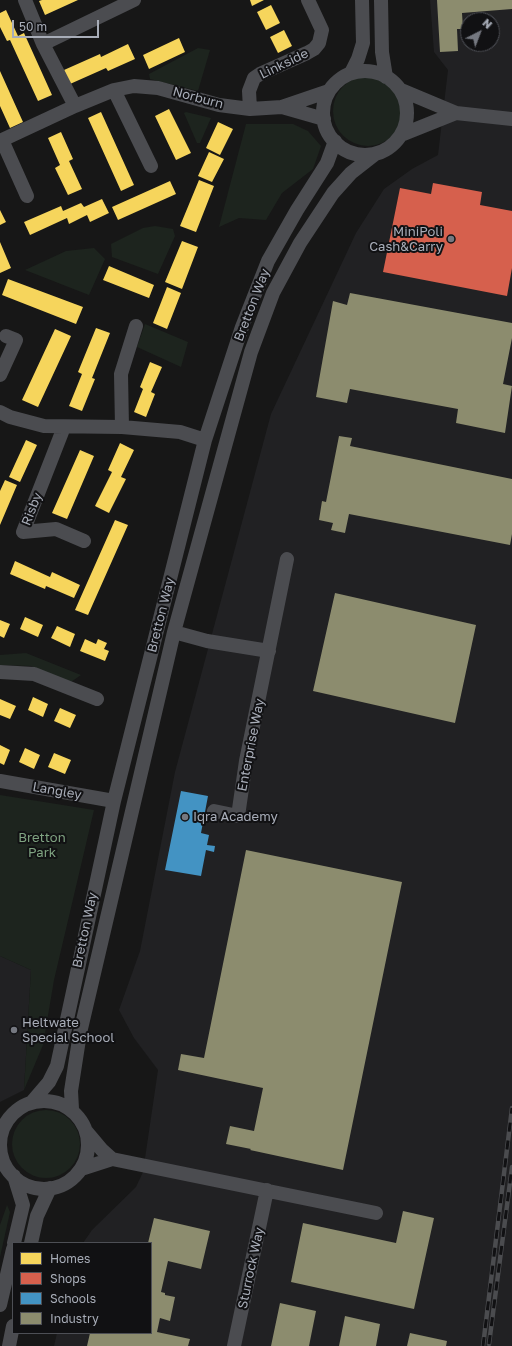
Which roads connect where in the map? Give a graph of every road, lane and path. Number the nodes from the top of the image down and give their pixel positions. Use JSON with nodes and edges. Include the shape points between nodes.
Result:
{"nodes":[{"id":1,"x":25,"y":0,"type":"edge"},
{"id":2,"x":134,"y":0,"type":"edge"},
{"id":3,"x":308,"y":0,"type":"edge"},
{"id":4,"x":362,"y":0,"type":"edge"},
{"id":5,"x":381,"y":0,"type":"edge"},
{"id":6,"x":43,"y":44,"type":"junction"},
{"id":7,"x":351,"y":73,"type":"junction"},
{"id":8,"x":386,"y":77,"type":"junction"},
{"id":9,"x":114,"y":90,"type":"junction"},
{"id":10,"x":401,"y":90,"type":"junction"},
{"id":11,"x":329,"y":91,"type":"junction"},
{"id":12,"x":75,"y":106,"type":"junction"},
{"id":13,"x":282,"y":107,"type":"junction"},
{"id":14,"x":250,"y":109,"type":"junction"},
{"id":15,"x":456,"y":113,"type":"junction"},
{"id":16,"x":512,"y":119,"type":"edge"},
{"id":17,"x":324,"y":120,"type":"junction"},
{"id":18,"x":401,"y":135,"type":"junction"},
{"id":19,"x":1,"y":141,"type":"edge"},
{"id":20,"x":335,"y":141,"type":"junction"},
{"id":21,"x":374,"y":154,"type":"junction"},
{"id":22,"x":151,"y":166,"type":"dead end"},
{"id":23,"x":27,"y":196,"type":"dead end"},
{"id":24,"x":136,"y":326,"type":"dead end"},
{"id":25,"x":6,"y":336,"type":"dead end"},
{"id":26,"x":0,"y":375,"type":"edge"},
{"id":27,"x":0,"y":412,"type":"edge"},
{"id":28,"x":64,"y":427,"type":"junction"},
{"id":29,"x":122,"y":427,"type":"junction"},
{"id":30,"x":205,"y":440,"type":"junction"},
{"id":31,"x":84,"y":542,"type":"dead end"},
{"id":32,"x":287,"y":559,"type":"dead end"},
{"id":33,"x":174,"y":632,"type":"junction"},
{"id":34,"x":269,"y":651,"type":"junction"},
{"id":35,"x":0,"y":672,"type":"edge"},
{"id":36,"x":96,"y":700,"type":"dead end"},
{"id":37,"x":0,"y":781,"type":"edge"},
{"id":38,"x":114,"y":801,"type":"junction"},
{"id":39,"x":214,"y":811,"type":"dead end"},
{"id":40,"x":31,"y":1103,"type":"junction"},
{"id":41,"x":72,"y":1109,"type":"junction"},
{"id":42,"x":5,"y":1117,"type":"edge"},
{"id":43,"x":86,"y":1131,"type":"junction"},
{"id":44,"x":1,"y":1155,"type":"edge"},
{"id":45,"x":112,"y":1159,"type":"junction"},
{"id":46,"x":81,"y":1169,"type":"junction"},
{"id":47,"x":14,"y":1176,"type":"junction"},
{"id":48,"x":50,"y":1188,"type":"junction"},
{"id":49,"x":267,"y":1190,"type":"junction"},
{"id":50,"x":376,"y":1213,"type":"dead end"},
{"id":51,"x":14,"y":1242,"type":"edge"},
{"id":52,"x":31,"y":1242,"type":"edge"},
{"id":53,"x":12,"y":1253,"type":"edge"},
{"id":54,"x":0,"y":1305,"type":"edge"},
{"id":55,"x":12,"y":1331,"type":"edge"},
{"id":56,"x":9,"y":1346,"type":"edge"},
{"id":57,"x":234,"y":1346,"type":"edge"}],
"edges":[{"from":1,"to":6,"type":"street"},
{"from":2,"to":6,"type":"street"},
{"from":3,"to":14,"type":"street","name":"Linkside","via":[[322,30],[319,43],[307,53],[254,78],[249,91]]},
{"from":4,"to":7,"type":"street","via":[[363,43]]},
{"from":5,"to":8,"type":"street","via":[[382,52]]},
{"from":6,"to":12,"type":"street"},
{"from":7,"to":8,"type":"street","via":[[369,71]]},
{"from":7,"to":11,"type":"street","via":[[339,80]]},
{"from":8,"to":10,"type":"street"},
{"from":9,"to":12,"type":"street","name":"Norburn"},
{"from":9,"to":14,"type":"street","name":"Norburn","via":[[134,86],[158,88],[218,105]]},
{"from":9,"to":22,"type":"street"},
{"from":10,"to":15,"type":"street"},
{"from":10,"to":18,"type":"street","via":[[408,112]]},
{"from":11,"to":13,"type":"street","name":"Norburn"},
{"from":11,"to":17,"type":"street","via":[[323,110]]},
{"from":12,"to":19,"type":"street","name":"Norburn"},
{"from":13,"to":14,"type":"street","name":"Norburn"},
{"from":13,"to":17,"type":"street","name":"Norburn"},
{"from":15,"to":16,"type":"street"},
{"from":15,"to":18,"type":"street"},
{"from":17,"to":20,"type":"street","via":[[328,133]]},
{"from":18,"to":21,"type":"street","via":[[389,148]]},
{"from":19,"to":23,"type":"street","name":"Norburn"},
{"from":20,"to":21,"type":"street","via":[[348,151],[360,155]]},
{"from":20,"to":30,"type":"street","name":"Bretton Way","via":[[327,163],[268,261],[242,328]]},
{"from":21,"to":33,"type":"street","name":"Bretton Way","via":[[351,173],[333,193],[300,243],[273,293],[251,352]]},
{"from":24,"to":29,"type":"street","via":[[121,374]]},
{"from":25,"to":26,"type":"street","via":[[16,340]]},
{"from":27,"to":28,"type":"street","via":[[44,426]]},
{"from":28,"to":29,"type":"street"},
{"from":28,"to":31,"type":"street","name":"Risby","via":[[23,532],[56,529]]},
{"from":29,"to":30,"type":"street","via":[[180,432]]},
{"from":30,"to":38,"type":"street","name":"Bretton Way"},
{"from":32,"to":34,"type":"street","name":"Enterprise Way"},
{"from":33,"to":34,"type":"street","via":[[207,641]]},
{"from":33,"to":41,"type":"street","name":"Bretton Way","via":[[80,1033],[70,1091]]},
{"from":34,"to":39,"type":"street","name":"Enterprise Way","via":[[246,761],[238,816]]},
{"from":35,"to":36,"type":"street","via":[[34,674]]},
{"from":37,"to":38,"type":"street","name":"Langley"},
{"from":38,"to":40,"type":"street","name":"Bretton Way","via":[[57,1066],[49,1082]]},
{"from":40,"to":41,"type":"street","via":[[57,1102]]},
{"from":40,"to":42,"type":"street"},
{"from":41,"to":43,"type":"street"},
{"from":42,"to":44,"type":"street","via":[[0,1142]]},
{"from":43,"to":45,"type":"street"},
{"from":43,"to":46,"type":"street","via":[[88,1151]]},
{"from":44,"to":47,"type":"street","via":[[6,1167]]},
{"from":45,"to":46,"type":"street"},
{"from":45,"to":49,"type":"street"},
{"from":46,"to":48,"type":"street","via":[[67,1182]]},
{"from":47,"to":48,"type":"street","via":[[24,1184]]},
{"from":47,"to":51,"type":"street","via":[[23,1205]]},
{"from":48,"to":52,"type":"street","via":[[37,1216]]},
{"from":49,"to":50,"type":"street"},
{"from":49,"to":57,"type":"street","name":"Sturrock Way"},
{"from":53,"to":54,"type":"street"},
{"from":55,"to":56,"type":"street"}]}
